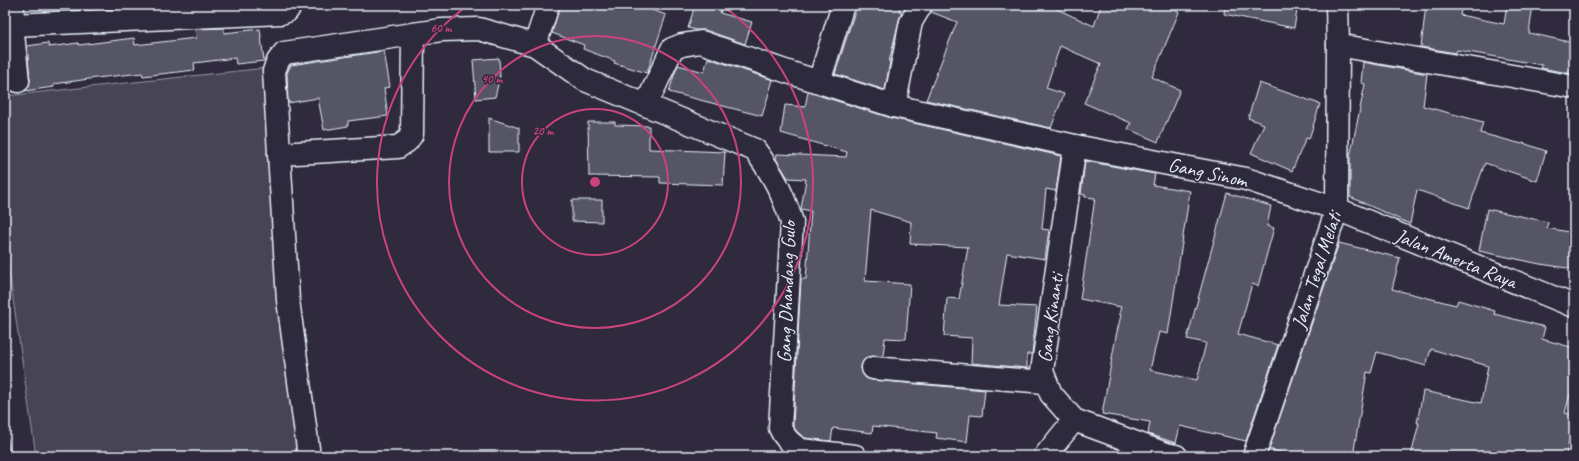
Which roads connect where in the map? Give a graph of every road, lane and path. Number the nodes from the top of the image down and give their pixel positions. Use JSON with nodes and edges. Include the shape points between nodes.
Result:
{"nodes":[{"id":1,"x":548,"y":5,"type":"edge"},
{"id":2,"x":843,"y":5,"type":"edge"},
{"id":3,"x":920,"y":5,"type":"edge"},
{"id":4,"x":1337,"y":5,"type":"edge"},
{"id":5,"x":289,"y":8,"type":"edge"},
{"id":6,"x":13,"y":15,"type":"edge"},
{"id":7,"x":413,"y":34,"type":"junction"},
{"id":8,"x":535,"y":45,"type":"junction"},
{"id":9,"x":1338,"y":45,"type":"junction"},
{"id":10,"x":18,"y":81,"type":"dead end"},
{"id":11,"x":820,"y":82,"type":"junction"},
{"id":12,"x":1574,"y":87,"type":"edge"},
{"id":13,"x":646,"y":105,"type":"junction"},
{"id":14,"x":894,"y":106,"type":"junction"},
{"id":15,"x":1075,"y":146,"type":"junction"},
{"id":16,"x":278,"y":154,"type":"junction"},
{"id":17,"x":1337,"y":209,"type":"junction"},
{"id":18,"x":1574,"y":306,"type":"edge"},
{"id":19,"x":873,"y":368,"type":"dead end"},
{"id":20,"x":1045,"y":382,"type":"junction"},
{"id":21,"x":1074,"y":420,"type":"junction"},
{"id":22,"x":309,"y":456,"type":"edge"},
{"id":23,"x":855,"y":456,"type":"edge"},
{"id":24,"x":1045,"y":456,"type":"edge"},
{"id":25,"x":1176,"y":456,"type":"edge"},
{"id":26,"x":1254,"y":456,"type":"edge"}],
"edges":[{"from":1,"to":8,"type":"street"},
{"from":2,"to":11,"type":"street"},
{"from":3,"to":14,"type":"street","via":[[911,22]]},
{"from":4,"to":9,"type":"street","name":"Jalan Tegal Melati"},
{"from":5,"to":6,"type":"street","via":[[281,13]]},
{"from":6,"to":10,"type":"street"},
{"from":7,"to":8,"type":"street","name":"Gang Dhandang Gulo","via":[[479,29]]},
{"from":7,"to":16,"type":"street","name":"Gang Dhandang Gulo","via":[[284,53],[274,71]]},
{"from":7,"to":16,"type":"street","via":[[412,134],[407,141],[398,147]]},
{"from":8,"to":13,"type":"street","name":"Gang Dhandang Gulo","via":[[585,80]]},
{"from":9,"to":12,"type":"street"},
{"from":9,"to":17,"type":"street","name":"Jalan Tegal Melati"},
{"from":11,"to":13,"type":"street","name":"Gang Sinom","via":[[701,42],[672,49]]},
{"from":11,"to":14,"type":"street","name":"Gang Sinom"},
{"from":13,"to":23,"type":"street","name":"Gang Dhandang Gulo","via":[[755,150],[771,172],[783,195],[792,222],[780,428],[784,436],[801,450]]},
{"from":14,"to":15,"type":"street","name":"Gang Sinom"},
{"from":15,"to":17,"type":"street","name":"Gang Sinom","via":[[1246,179]]},
{"from":15,"to":20,"type":"street","name":"Gang Kinanti","via":[[1042,371]]},
{"from":16,"to":22,"type":"street","via":[[288,300]]},
{"from":17,"to":18,"type":"street","name":"Jalan Amerta Raya"},
{"from":17,"to":26,"type":"street","name":"Jalan Tegal Melati"},
{"from":19,"to":20,"type":"street"},
{"from":20,"to":21,"type":"street","name":"Gang Kinanti","via":[[1051,394]]},
{"from":21,"to":24,"type":"street"},
{"from":21,"to":25,"type":"street","name":"Gang Kinanti"}]}
